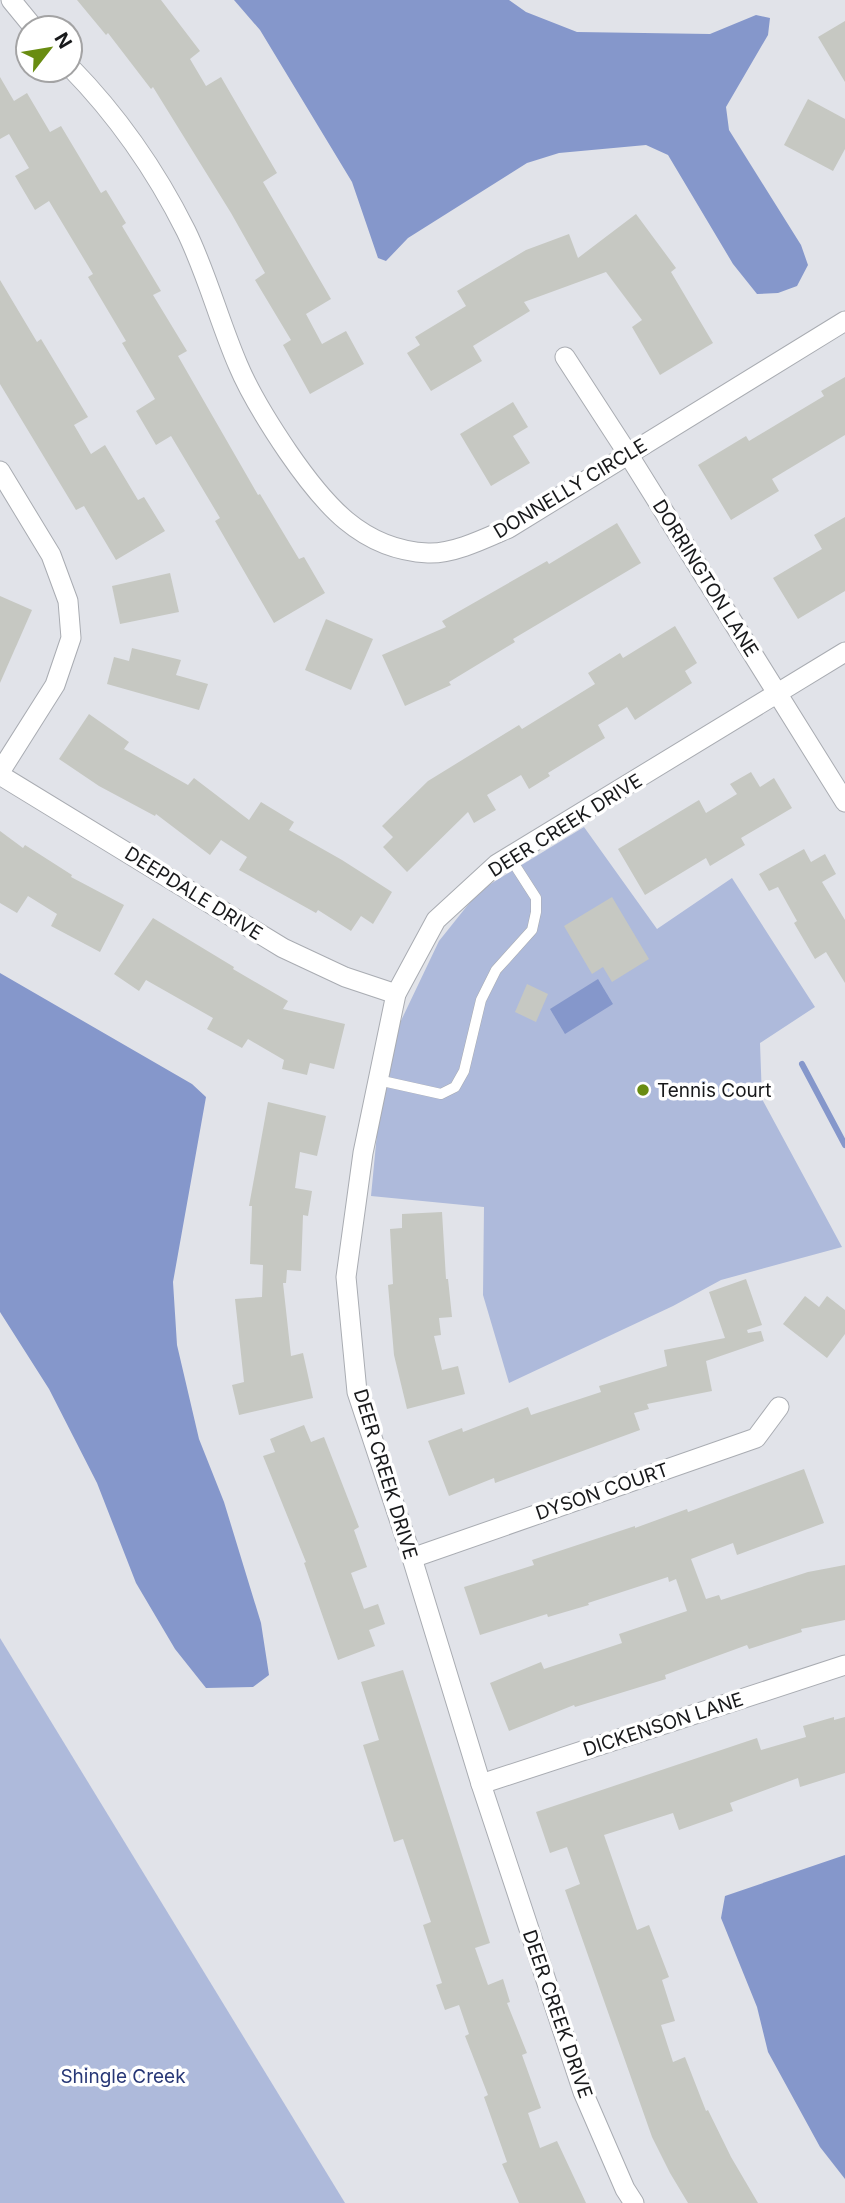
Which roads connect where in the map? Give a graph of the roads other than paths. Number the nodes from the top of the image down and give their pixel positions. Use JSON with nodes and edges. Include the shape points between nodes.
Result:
{"nodes":[{"id":1,"x":11,"y":0,"type":"edge"},
{"id":2,"x":22,"y":14,"type":"edge"},
{"id":3,"x":84,"y":82,"type":"edge"},
{"id":4,"x":845,"y":321,"type":"edge"},
{"id":5,"x":565,"y":357,"type":"dead end"},
{"id":6,"x":628,"y":454,"type":"junction"},
{"id":7,"x":0,"y":471,"type":"edge"},
{"id":8,"x":845,"y":652,"type":"edge"},
{"id":9,"x":778,"y":693,"type":"junction"},
{"id":10,"x":0,"y":773,"type":"edge"},
{"id":11,"x":845,"y":802,"type":"edge"},
{"id":12,"x":509,"y":856,"type":"junction"},
{"id":13,"x":396,"y":994,"type":"junction"},
{"id":14,"x":378,"y":1080,"type":"junction"},
{"id":15,"x":779,"y":1407,"type":"dead end"},
{"id":16,"x":412,"y":1558,"type":"junction"},
{"id":17,"x":845,"y":1665,"type":"edge"},
{"id":18,"x":481,"y":1784,"type":"junction"},
{"id":19,"x":634,"y":2203,"type":"edge"}],
"edges":[{"from":1,"to":2,"type":"street"},
{"from":3,"to":6,"type":"street","name":"DONNELLY CIRCLE","via":[[133,142],[185,231],[263,416],[316,493],[351,526],[391,547],[431,553],[471,544],[509,528]]},
{"from":4,"to":6,"type":"street","name":"DONNELLY CIRCLE"},
{"from":5,"to":6,"type":"street","name":"DORRINGTON LANE"},
{"from":6,"to":9,"type":"street","name":"DORRINGTON LANE"},
{"from":7,"to":10,"type":"street","via":[[51,555],[68,601],[71,638],[55,685]]},
{"from":8,"to":9,"type":"street","name":"DEER CREEK DRIVE"},
{"from":9,"to":11,"type":"street","name":"DORRINGTON LANE"},
{"from":9,"to":12,"type":"street","name":"DEER CREEK DRIVE"},
{"from":10,"to":13,"type":"street","name":"DEEPDALE DRIVE","via":[[283,948]]},
{"from":12,"to":13,"type":"street","name":"DEER CREEK DRIVE","via":[[436,920]]},
{"from":12,"to":14,"type":"lane","via":[[536,898],[536,912],[531,930],[496,971],[481,1000],[464,1071],[455,1087],[441,1094]]},
{"from":13,"to":14,"type":"street","name":"DEER CREEK DRIVE"},
{"from":14,"to":16,"type":"street","name":"DEER CREEK DRIVE","via":[[345,1276],[357,1392]]},
{"from":15,"to":16,"type":"street","name":"DYSON COURT","via":[[756,1438]]},
{"from":16,"to":18,"type":"street","name":"DEER CREEK DRIVE"},
{"from":17,"to":18,"type":"street","name":"DICKENSON LANE"},
{"from":18,"to":19,"type":"street","name":"DEER CREEK DRIVE","via":[[583,2092]]}]}
